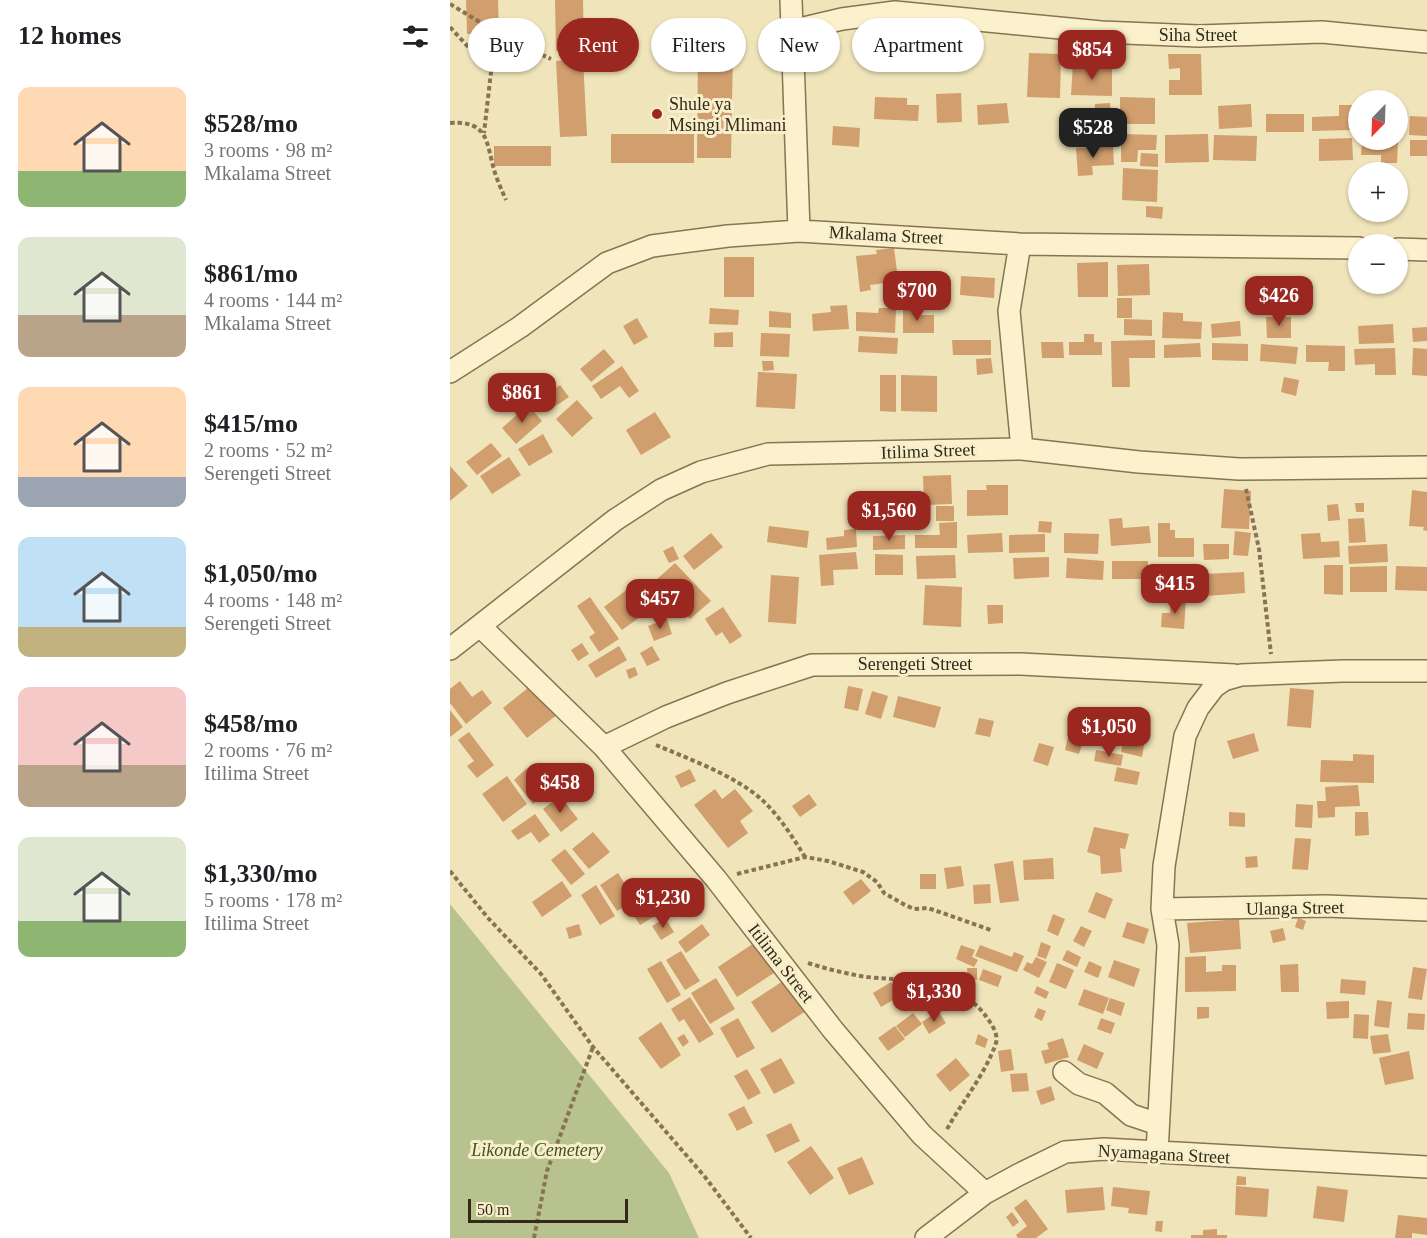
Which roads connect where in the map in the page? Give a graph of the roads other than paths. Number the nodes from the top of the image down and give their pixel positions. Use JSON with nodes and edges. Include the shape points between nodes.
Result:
{"nodes":[{"id":1,"x":791,"y":0,"type":"edge"},
{"id":2,"x":792,"y":18,"type":"edge"},
{"id":3,"x":840,"y":19,"type":"edge"},
{"id":4,"x":1427,"y":42,"type":"edge"},
{"id":5,"x":793,"y":72,"type":"edge"},
{"id":6,"x":799,"y":231,"type":"junction"},
{"id":7,"x":1020,"y":244,"type":"junction"},
{"id":8,"x":1348,"y":248,"type":"edge"},
{"id":9,"x":1408,"y":249,"type":"edge"},
{"id":10,"x":1427,"y":250,"type":"edge"},
{"id":11,"x":450,"y":372,"type":"edge"},
{"id":12,"x":1022,"y":448,"type":"junction"},
{"id":13,"x":1427,"y":467,"type":"edge"},
{"id":14,"x":480,"y":626,"type":"junction"},
{"id":15,"x":450,"y":649,"type":"edge"},
{"id":16,"x":1427,"y":671,"type":"edge"},
{"id":17,"x":1241,"y":675,"type":"junction"},
{"id":18,"x":604,"y":747,"type":"junction"},
{"id":19,"x":1162,"y":909,"type":"junction"},
{"id":20,"x":1427,"y":910,"type":"edge"},
{"id":21,"x":1064,"y":1072,"type":"dead end"},
{"id":22,"x":1158,"y":1124,"type":"junction"},
{"id":23,"x":1157,"y":1153,"type":"junction"},
{"id":24,"x":1427,"y":1167,"type":"edge"},
{"id":25,"x":985,"y":1193,"type":"junction"},
{"id":26,"x":926,"y":1238,"type":"edge"}],
"edges":[{"from":1,"to":2,"type":"street"},
{"from":3,"to":4,"type":"street","name":"Siha Street","via":[[895,12],[1101,32],[1199,36],[1311,32]]},
{"from":5,"to":6,"type":"street"},
{"from":6,"to":7,"type":"street","name":"Mkalama Street"},
{"from":6,"to":11,"type":"street","name":"Mkalama Street","via":[[652,246],[607,263]]},
{"from":7,"to":8,"type":"street","name":"Mkalama Street"},
{"from":7,"to":12,"type":"street","via":[[1009,310]]},
{"from":9,"to":10,"type":"street"},
{"from":12,"to":13,"type":"street","name":"Itilima Street","via":[[1239,469]]},
{"from":12,"to":14,"type":"street","name":"Itilima Street","via":[[768,454],[701,472],[661,490],[615,520]]},
{"from":14,"to":15,"type":"street","name":"Itilima Street"},
{"from":14,"to":18,"type":"street","name":"Itilima Street"},
{"from":16,"to":17,"type":"street","name":"Serengeti Street"},
{"from":17,"to":18,"type":"street","name":"Serengeti Street","via":[[1021,664],[823,664],[728,693]]},
{"from":17,"to":19,"type":"street","name":"Serengeti Street","via":[[1214,687],[1197,708],[1185,736],[1164,866]]},
{"from":18,"to":25,"type":"street","name":"Itilima Street","via":[[716,879],[833,1030],[936,1149]]},
{"from":19,"to":20,"type":"street","name":"Ulanga Street","via":[[1326,906]]},
{"from":19,"to":22,"type":"street","name":"Serengeti Street","via":[[1168,945]]},
{"from":21,"to":22,"type":"street","via":[[1105,1093],[1131,1115]]},
{"from":22,"to":23,"type":"street","name":"Serengeti Street"},
{"from":23,"to":24,"type":"street","name":"Nyamagana Street"},
{"from":23,"to":25,"type":"street","name":"Nyamagana Street","via":[[1104,1149],[1065,1152]]},
{"from":25,"to":26,"type":"street","name":"Nyamagana Street"}]}
